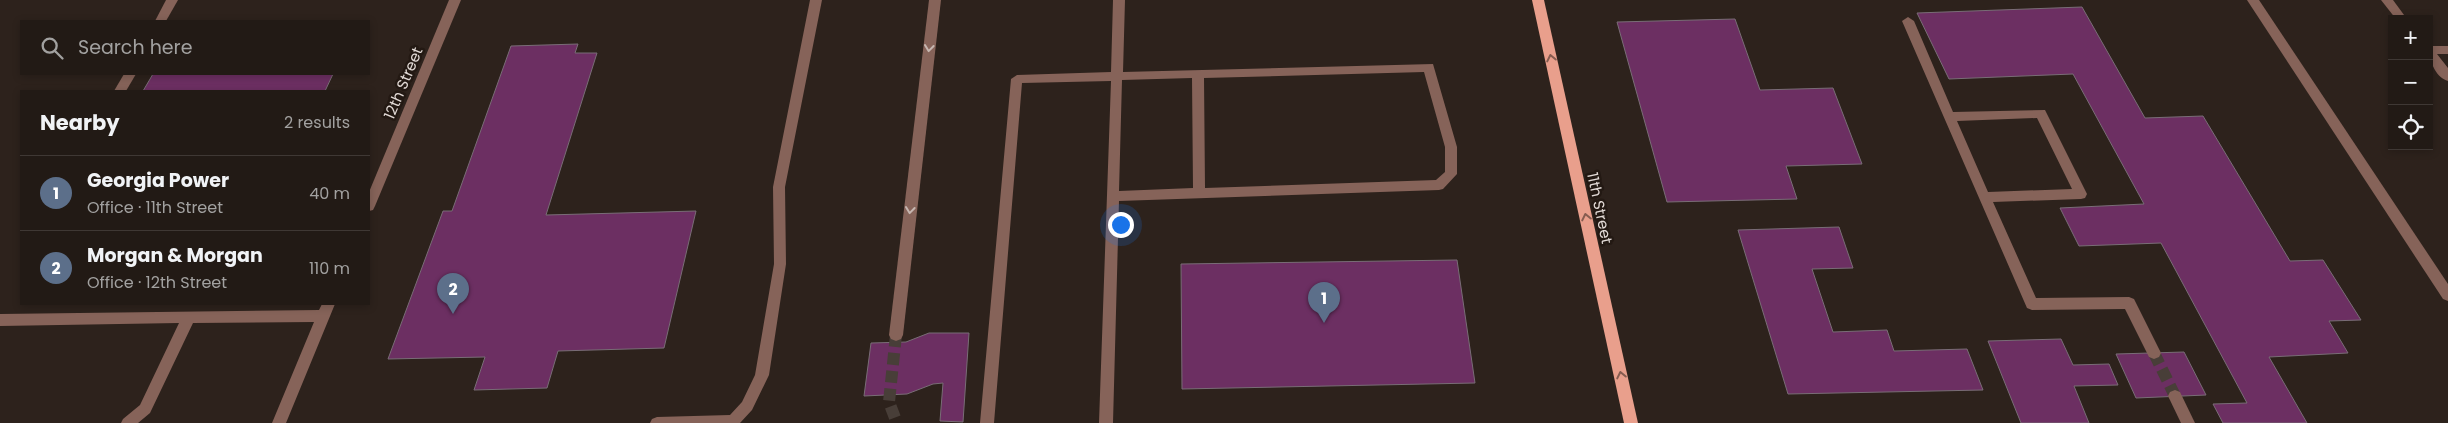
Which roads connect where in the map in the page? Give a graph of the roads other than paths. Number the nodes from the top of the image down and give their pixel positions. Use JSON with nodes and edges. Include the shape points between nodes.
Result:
{"nodes":[{"id":1,"x":172,"y":0,"type":"edge"},
{"id":2,"x":455,"y":0,"type":"edge"},
{"id":3,"x":816,"y":0,"type":"edge"},
{"id":4,"x":935,"y":0,"type":"edge"},
{"id":5,"x":1119,"y":0,"type":"edge"},
{"id":6,"x":1538,"y":0,"type":"edge"},
{"id":7,"x":2253,"y":0,"type":"edge"},
{"id":8,"x":2387,"y":0,"type":"edge"},
{"id":9,"x":2399,"y":15,"type":"edge"},
{"id":10,"x":161,"y":20,"type":"edge"},
{"id":11,"x":1908,"y":21,"type":"dead end"},
{"id":12,"x":2448,"y":50,"type":"edge"},
{"id":13,"x":2433,"y":51,"type":"edge"},
{"id":14,"x":2433,"y":56,"type":"edge"},
{"id":15,"x":1198,"y":74,"type":"junction"},
{"id":16,"x":129,"y":75,"type":"edge"},
{"id":17,"x":1116,"y":76,"type":"junction"},
{"id":18,"x":2448,"y":77,"type":"edge"},
{"id":19,"x":121,"y":90,"type":"edge"},
{"id":20,"x":1949,"y":117,"type":"junction"},
{"id":21,"x":372,"y":188,"type":"edge"},
{"id":22,"x":1200,"y":193,"type":"junction"},
{"id":23,"x":1112,"y":196,"type":"junction"},
{"id":24,"x":1984,"y":197,"type":"junction"},
{"id":25,"x":2448,"y":295,"type":"edge"},
{"id":26,"x":326,"y":310,"type":"edge"},
{"id":27,"x":189,"y":317,"type":"junction"},
{"id":28,"x":0,"y":320,"type":"edge"},
{"id":29,"x":896,"y":336,"type":"tunnel mouth"},
{"id":30,"x":2154,"y":353,"type":"tunnel mouth"},
{"id":31,"x":2175,"y":396,"type":"tunnel mouth"},
{"id":32,"x":732,"y":422,"type":"edge"},
{"id":33,"x":128,"y":423,"type":"edge"},
{"id":34,"x":279,"y":423,"type":"edge"},
{"id":35,"x":657,"y":423,"type":"edge"},
{"id":36,"x":987,"y":423,"type":"edge"},
{"id":37,"x":1106,"y":423,"type":"edge"},
{"id":38,"x":1631,"y":423,"type":"edge"},
{"id":39,"x":2188,"y":423,"type":"edge"}],
"edges":[{"from":1,"to":10,"type":"street"},
{"from":2,"to":21,"type":"street","name":"12th Street"},
{"from":3,"to":32,"type":"street","via":[[779,187],[780,264],[762,375],[747,406]]},
{"from":4,"to":29,"type":"street","one_way":true},
{"from":5,"to":17,"type":"street"},
{"from":38,"to":6,"type":"main road","name":"11th Street","one_way":true},
{"from":7,"to":25,"type":"street"},
{"from":8,"to":9,"type":"street"},
{"from":11,"to":20,"type":"street"},
{"from":12,"to":13,"type":"street"},
{"from":14,"to":18,"type":"street"},
{"from":15,"to":17,"type":"street"},
{"from":15,"to":22,"type":"street"},
{"from":15,"to":22,"type":"street","via":[[1429,68],[1450,147],[1450,174],[1439,185]]},
{"from":16,"to":19,"type":"street"},
{"from":17,"to":23,"type":"street"},
{"from":17,"to":36,"type":"street","via":[[1017,79]]},
{"from":20,"to":24,"type":"street"},
{"from":20,"to":24,"type":"street","via":[[2041,113],[2081,194]]},
{"from":22,"to":23,"type":"street"},
{"from":23,"to":37,"type":"street"},
{"from":24,"to":30,"type":"street","via":[[2032,304],[2129,302]]},
{"from":26,"to":27,"type":"street"},
{"from":26,"to":34,"type":"street"},
{"from":27,"to":28,"type":"street"},
{"from":27,"to":33,"type":"street","via":[[144,409]]},
{"from":31,"to":39,"type":"street"},
{"from":32,"to":35,"type":"street"}]}
